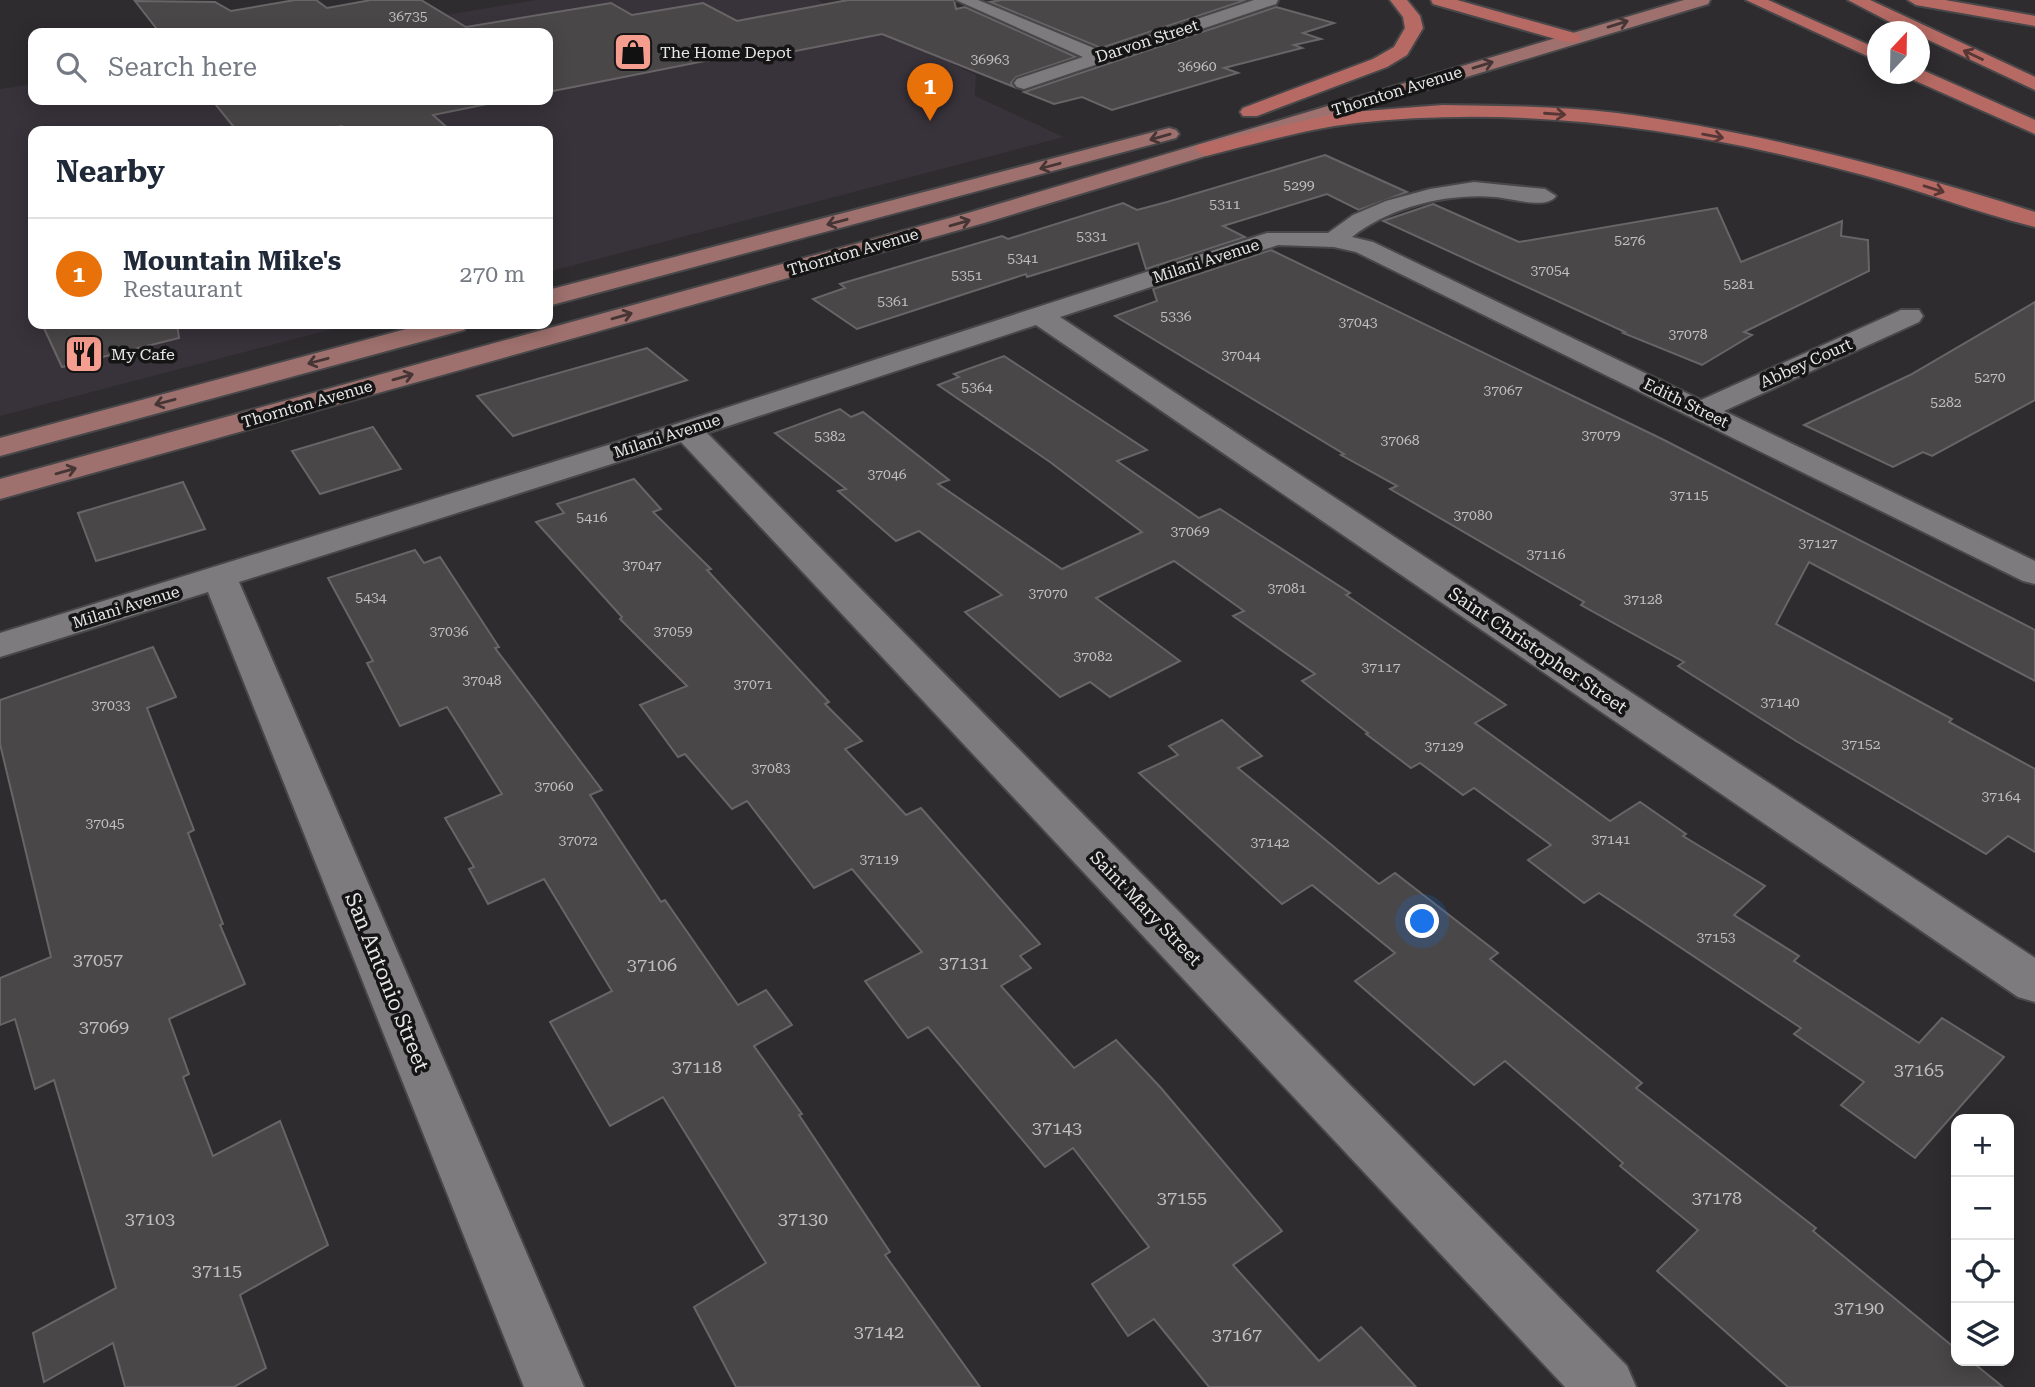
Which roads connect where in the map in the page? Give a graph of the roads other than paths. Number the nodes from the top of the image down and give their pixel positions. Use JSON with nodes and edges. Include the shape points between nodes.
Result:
{"nodes":[{"id":1,"x":964,"y":0,"type":"edge"},
{"id":2,"x":1269,"y":0,"type":"edge"},
{"id":3,"x":1398,"y":0,"type":"edge"},
{"id":4,"x":1439,"y":0,"type":"edge"},
{"id":5,"x":1646,"y":0,"type":"edge"},
{"id":6,"x":1702,"y":0,"type":"edge"},
{"id":7,"x":1754,"y":0,"type":"edge"},
{"id":8,"x":1785,"y":0,"type":"edge"},
{"id":9,"x":1856,"y":0,"type":"edge"},
{"id":10,"x":1916,"y":0,"type":"edge"},
{"id":11,"x":1598,"y":12,"type":"dead end"},
{"id":12,"x":1574,"y":19,"type":"dead end"},
{"id":13,"x":2035,"y":21,"type":"edge"},
{"id":14,"x":1537,"y":28,"type":"junction"},
{"id":15,"x":1572,"y":38,"type":"junction"},
{"id":16,"x":1503,"y":39,"type":"dead end"},
{"id":17,"x":1867,"y":41,"type":"edge"},
{"id":18,"x":1867,"y":51,"type":"edge"},
{"id":19,"x":1098,"y":57,"type":"junction"},
{"id":20,"x":1416,"y":65,"type":"dead end"},
{"id":21,"x":1930,"y":74,"type":"edge"},
{"id":22,"x":1930,"y":80,"type":"edge"},
{"id":23,"x":1024,"y":83,"type":"dead end"},
{"id":24,"x":2035,"y":84,"type":"edge"},
{"id":25,"x":1243,"y":114,"type":"joint"},
{"id":26,"x":2035,"y":128,"type":"edge"},
{"id":27,"x":1183,"y":130,"type":"dead end"},
{"id":28,"x":1206,"y":149,"type":"junction"},
{"id":29,"x":1545,"y":195,"type":"dead end"},
{"id":30,"x":2035,"y":220,"type":"edge"},
{"id":31,"x":1335,"y":240,"type":"junction"},
{"id":32,"x":553,"y":298,"type":"edge"},
{"id":33,"x":1040,"y":316,"type":"junction"},
{"id":34,"x":1910,"y":316,"type":"dead end"},
{"id":35,"x":437,"y":329,"type":"edge"},
{"id":36,"x":1702,"y":410,"type":"junction"},
{"id":37,"x":687,"y":430,"type":"junction"},
{"id":38,"x":0,"y":447,"type":"edge"},
{"id":39,"x":0,"y":489,"type":"edge"},
{"id":40,"x":2035,"y":574,"type":"edge"},
{"id":41,"x":220,"y":578,"type":"junction"},
{"id":42,"x":0,"y":645,"type":"edge"},
{"id":43,"x":2035,"y":983,"type":"edge"},
{"id":44,"x":554,"y":1387,"type":"edge"},
{"id":45,"x":1606,"y":1387,"type":"edge"}],
"edges":[{"from":1,"to":19,"type":"street"},
{"from":2,"to":19,"type":"street","name":"Darvon Street"},
{"from":3,"to":25,"type":"highway","via":[[1414,28],[1401,51]]},
{"from":4,"to":14,"type":"highway"},
{"from":5,"to":11,"type":"main road"},
{"from":15,"to":6,"type":"main road","name":"Thornton Avenue","one_way":true},
{"from":7,"to":18,"type":"highway"},
{"from":8,"to":17,"type":"highway"},
{"from":24,"to":9,"type":"highway","one_way":true},
{"from":10,"to":13,"type":"highway"},
{"from":12,"to":14,"type":"main road"},
{"from":14,"to":15,"type":"highway"},
{"from":14,"to":16,"type":"main road"},
{"from":28,"to":15,"type":"main road","name":"Thornton Avenue","one_way":true},
{"from":19,"to":23,"type":"street","name":"Darvon Street"},
{"from":20,"to":25,"type":"main road","name":"Thornton Avenue"},
{"from":21,"to":26,"type":"highway"},
{"from":22,"to":26,"type":"highway"},
{"from":27,"to":32,"type":"main road","name":"Thornton Avenue","one_way":true},
{"from":28,"to":30,"type":"highway","one_way":true,"via":[[1358,117],[1468,111],[1581,116],[1788,151],[1927,186]]},
{"from":39,"to":28,"type":"main road","name":"Thornton Avenue","one_way":true,"via":[[950,226]]},
{"from":29,"to":31,"type":"street","via":[[1464,190],[1376,211],[1351,223]]},
{"from":31,"to":33,"type":"street","name":"Milani Avenue","via":[[1276,238]]},
{"from":31,"to":36,"type":"street","name":"Edith Street","via":[[1364,247]]},
{"from":33,"to":37,"type":"street","name":"Milani Avenue"},
{"from":33,"to":43,"type":"street","name":"Saint Christopher Street"},
{"from":34,"to":36,"type":"street","name":"Abbey Court"},
{"from":35,"to":38,"type":"main road","one_way":true},
{"from":36,"to":40,"type":"street","name":"Edith Street"},
{"from":37,"to":41,"type":"street","name":"Milani Avenue"},
{"from":37,"to":45,"type":"street","name":"Saint Mary Street"},
{"from":41,"to":42,"type":"street","name":"Milani Avenue"},
{"from":41,"to":44,"type":"street","name":"San Antonio Street"}]}
